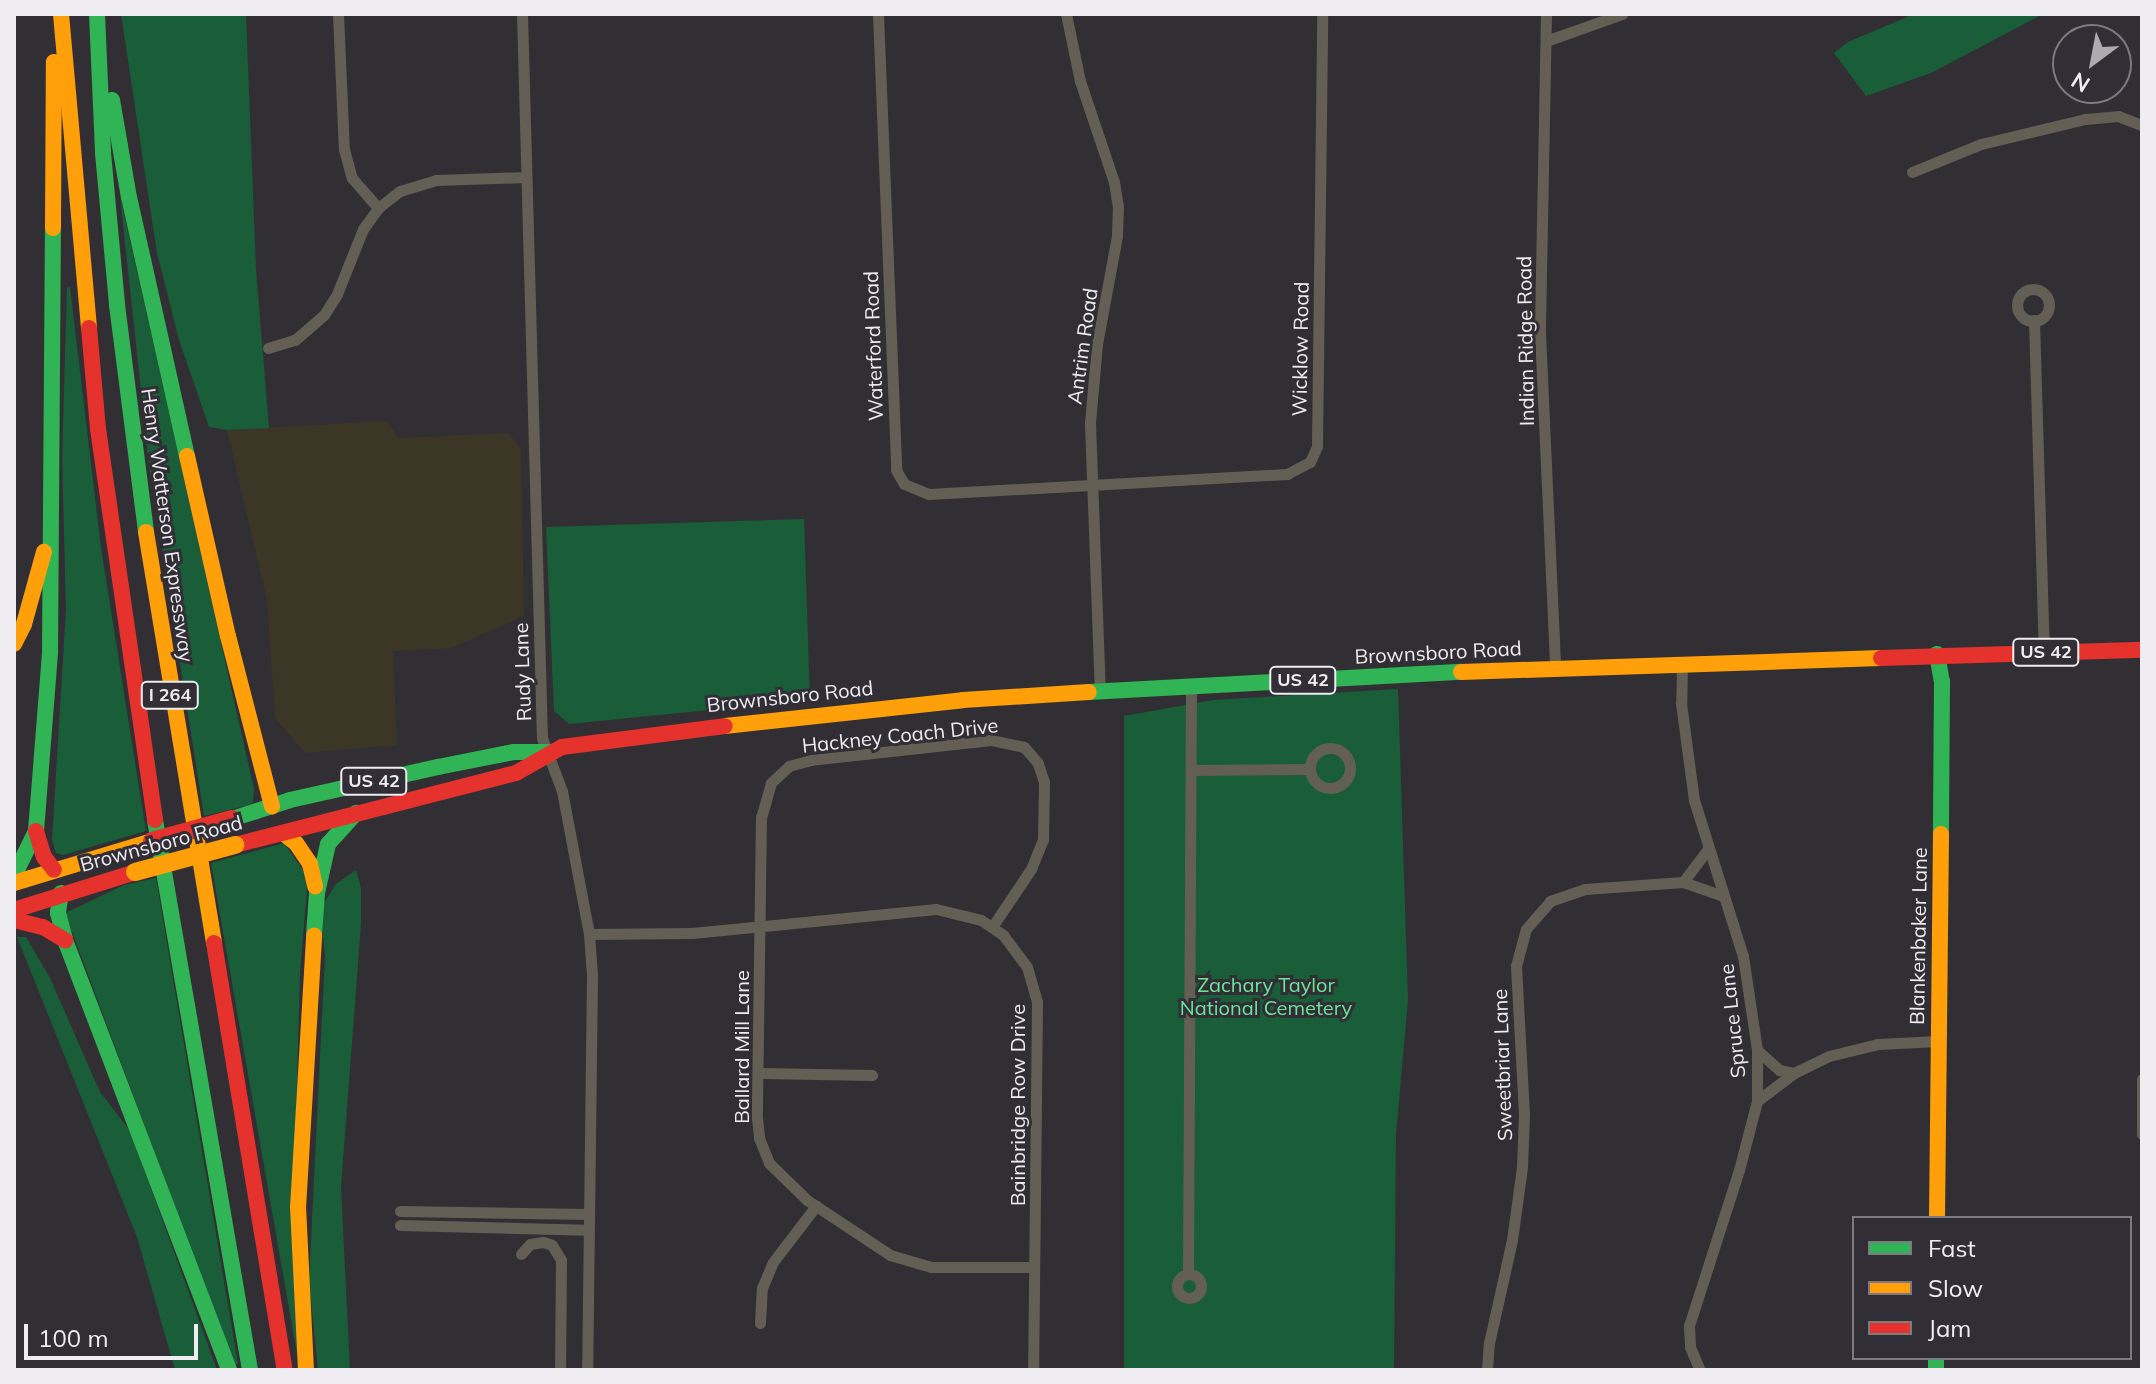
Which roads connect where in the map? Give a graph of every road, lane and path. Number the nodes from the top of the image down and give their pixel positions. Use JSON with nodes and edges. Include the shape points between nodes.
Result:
{"nodes":[{"id":1,"x":55,"y":14,"type":"edge"},
{"id":2,"x":61,"y":14,"type":"edge"},
{"id":3,"x":98,"y":14,"type":"edge"},
{"id":4,"x":338,"y":14,"type":"edge"},
{"id":5,"x":522,"y":14,"type":"edge"},
{"id":6,"x":878,"y":14,"type":"edge"},
{"id":7,"x":1066,"y":14,"type":"edge"},
{"id":8,"x":1322,"y":14,"type":"edge"},
{"id":9,"x":1546,"y":14,"type":"edge"},
{"id":10,"x":1622,"y":14,"type":"edge"},
{"id":11,"x":1546,"y":41,"type":"junction"},
{"id":12,"x":2142,"y":125,"type":"edge"},
{"id":13,"x":1912,"y":172,"type":"dead end"},
{"id":14,"x":526,"y":177,"type":"junction"},
{"id":15,"x":378,"y":208,"type":"junction"},
{"id":16,"x":2034,"y":320,"type":"dead end"},
{"id":17,"x":268,"y":348,"type":"dead end"},
{"id":18,"x":1093,"y":485,"type":"junction"},
{"id":19,"x":52,"y":521,"type":"junction"},
{"id":20,"x":14,"y":644,"type":"edge"},
{"id":21,"x":2142,"y":650,"type":"edge"},
{"id":22,"x":2044,"y":652,"type":"junction"},
{"id":23,"x":1937,"y":654,"type":"junction"},
{"id":24,"x":1682,"y":664,"type":"junction"},
{"id":25,"x":1555,"y":668,"type":"junction"},
{"id":26,"x":1191,"y":685,"type":"junction"},
{"id":27,"x":1100,"y":690,"type":"junction"},
{"id":28,"x":548,"y":752,"type":"junction"},
{"id":29,"x":1310,"y":769,"type":"dead end"},
{"id":30,"x":1191,"y":770,"type":"junction"},
{"id":31,"x":775,"y":778,"type":"joint"},
{"id":32,"x":272,"y":806,"type":"junction"},
{"id":33,"x":356,"y":813,"type":"junction"},
{"id":34,"x":36,"y":831,"type":"junction"},
{"id":35,"x":283,"y":833,"type":"junction"},
{"id":36,"x":1708,"y":849,"type":"junction"},
{"id":37,"x":54,"y":870,"type":"junction"},
{"id":38,"x":14,"y":876,"type":"edge"},
{"id":39,"x":1683,"y":882,"type":"junction"},
{"id":40,"x":14,"y":883,"type":"edge"},
{"id":41,"x":61,"y":893,"type":"junction"},
{"id":42,"x":317,"y":893,"type":"junction"},
{"id":43,"x":1723,"y":896,"type":"junction"},
{"id":44,"x":14,"y":910,"type":"edge"},
{"id":45,"x":14,"y":920,"type":"edge"},
{"id":46,"x":759,"y":927,"type":"junction"},
{"id":47,"x":992,"y":927,"type":"junction"},
{"id":48,"x":589,"y":934,"type":"junction"},
{"id":49,"x":65,"y":940,"type":"junction"},
{"id":50,"x":1938,"y":1041,"type":"junction"},
{"id":51,"x":1757,"y":1050,"type":"junction"},
{"id":52,"x":759,"y":1073,"type":"junction"},
{"id":53,"x":1794,"y":1073,"type":"junction"},
{"id":54,"x":872,"y":1075,"type":"dead end"},
{"id":55,"x":2142,"y":1079,"type":"edge"},
{"id":56,"x":1757,"y":1101,"type":"junction"},
{"id":57,"x":2142,"y":1134,"type":"edge"},
{"id":58,"x":816,"y":1206,"type":"junction"},
{"id":59,"x":400,"y":1211,"type":"dead end"},
{"id":60,"x":587,"y":1214,"type":"junction"},
{"id":61,"x":1937,"y":1216,"type":"edge"},
{"id":62,"x":400,"y":1225,"type":"dead end"},
{"id":63,"x":586,"y":1230,"type":"junction"},
{"id":64,"x":521,"y":1254,"type":"dead end"},
{"id":65,"x":1034,"y":1267,"type":"junction"},
{"id":66,"x":1188,"y":1274,"type":"dead end"},
{"id":67,"x":760,"y":1323,"type":"dead end"},
{"id":68,"x":229,"y":1370,"type":"edge"},
{"id":69,"x":250,"y":1370,"type":"edge"},
{"id":70,"x":285,"y":1370,"type":"edge"},
{"id":71,"x":306,"y":1370,"type":"edge"},
{"id":72,"x":560,"y":1370,"type":"edge"},
{"id":73,"x":587,"y":1370,"type":"edge"},
{"id":74,"x":1033,"y":1370,"type":"edge"},
{"id":75,"x":1487,"y":1370,"type":"edge"},
{"id":76,"x":1700,"y":1370,"type":"edge"}],
"edges":[{"from":1,"to":19,"type":"main road"},
{"from":2,"to":69,"type":"main road","number":"I 264","via":[[92,367],[124,615]]},
{"from":3,"to":32,"type":"main road","via":[[129,197]]},
{"from":3,"to":70,"type":"main road","name":"Henry Watterson Expressway","number":"I 264","via":[[103,153],[117,305],[150,564]]},
{"from":4,"to":15,"type":"street","via":[[344,149],[361,194]]},
{"from":5,"to":14,"type":"street","name":"Rudy Lane"},
{"from":6,"to":18,"type":"street","name":"Waterford Road","via":[[895,461],[900,479],[912,490],[929,494]]},
{"from":7,"to":18,"type":"street","name":"Antrim Road","via":[[1077,70],[1118,206],[1093,381]]},
{"from":8,"to":18,"type":"street","name":"Wicklow Road","via":[[1315,454],[1306,466],[1287,474]]},
{"from":9,"to":11,"type":"street","name":"Indian Ridge Road"},
{"from":10,"to":11,"type":"street"},
{"from":11,"to":25,"type":"street","name":"Indian Ridge Road","via":[[1540,333]]},
{"from":12,"to":13,"type":"street","via":[[2118,116],[2085,119],[1981,144]]},
{"from":14,"to":15,"type":"street","via":[[419,183]]},
{"from":14,"to":28,"type":"street","name":"Rudy Lane","via":[[542,728]]},
{"from":15,"to":17,"type":"street","via":[[324,315],[295,340]]},
{"from":16,"to":22,"type":"street"},
{"from":18,"to":27,"type":"street","name":"Antrim Road"},
{"from":19,"to":20,"type":"main road"},
{"from":19,"to":34,"type":"main road","via":[[50,652]]},
{"from":21,"to":22,"type":"main road","name":"Brownsboro Road","number":"US 42"},
{"from":22,"to":23,"type":"main road","name":"Brownsboro Road","number":"US 42"},
{"from":23,"to":24,"type":"main road","name":"Brownsboro Road","number":"US 42"},
{"from":23,"to":50,"type":"main road","name":"Blankenbaker Lane","via":[[1942,722]]},
{"from":24,"to":25,"type":"main road","name":"Brownsboro Road","number":"US 42"},
{"from":24,"to":36,"type":"street","name":"Spruce Lane","via":[[1686,757]]},
{"from":25,"to":26,"type":"main road","name":"Brownsboro Road","number":"US 42"},
{"from":26,"to":27,"type":"main road","name":"Brownsboro Road","number":"US 42"},
{"from":26,"to":30,"type":"street"},
{"from":27,"to":28,"type":"main road","name":"Brownsboro Road","number":"US 42","via":[[798,717]]},
{"from":28,"to":32,"type":"main road","name":"Brownsboro Road","number":"US 42","via":[[502,754]]},
{"from":28,"to":33,"type":"main road","name":"Brownsboro Road","number":"US 42","via":[[516,773]]},
{"from":28,"to":48,"type":"street","name":"Rudy Lane","via":[[562,791]]},
{"from":29,"to":30,"type":"street"},
{"from":30,"to":66,"type":"street"},
{"from":31,"to":46,"type":"street","name":"Ballard Mill Lane","via":[[761,817]]},
{"from":31,"to":47,"type":"street","name":"Hackney Coach Drive","via":[[799,762],[844,756],[991,740],[1024,747],[1038,763],[1044,782],[1043,840],[1031,869]]},
{"from":32,"to":35,"type":"main road"},
{"from":32,"to":37,"type":"main road","name":"Brownsboro Road","number":"US 42","bridge":true},
{"from":33,"to":35,"type":"main road","name":"Brownsboro Road","number":"US 42"},
{"from":33,"to":42,"type":"main road","via":[[328,844]]},
{"from":34,"to":37,"type":"main road"},
{"from":34,"to":38,"type":"main road"},
{"from":35,"to":41,"type":"main road","name":"Brownsboro Road","number":"US 42","bridge":true},
{"from":35,"to":42,"type":"main road","via":[[310,864]]},
{"from":36,"to":39,"type":"street"},
{"from":36,"to":43,"type":"street","name":"Spruce Lane"},
{"from":37,"to":40,"type":"main road","name":"Brownsboro Road","number":"US 42"},
{"from":37,"to":41,"type":"main road"},
{"from":39,"to":43,"type":"street","name":"Sweetbriar Lane"},
{"from":39,"to":75,"type":"street","name":"Sweetbriar Lane","via":[[1573,891],[1543,907],[1522,938],[1516,966],[1522,1167]]},
{"from":41,"to":44,"type":"main road","name":"Brownsboro Road","number":"US 42"},
{"from":41,"to":49,"type":"main road","via":[[58,913]]},
{"from":42,"to":71,"type":"main road","via":[[298,1208]]},
{"from":43,"to":51,"type":"street","name":"Spruce Lane","via":[[1743,956]]},
{"from":45,"to":49,"type":"main road","via":[[43,927]]},
{"from":46,"to":47,"type":"street","name":"Bainbridge Row Drive","via":[[936,909],[964,913]]},
{"from":46,"to":48,"type":"street","name":"Bainbridge Row Drive"},
{"from":46,"to":52,"type":"street","name":"Ballard Mill Lane"},
{"from":47,"to":65,"type":"street","name":"Bainbridge Row Drive","via":[[1027,967],[1037,1002]]},
{"from":48,"to":60,"type":"street","name":"Rudy Lane"},
{"from":49,"to":68,"type":"main road"},
{"from":50,"to":53,"type":"street","via":[[1854,1048]]},
{"from":50,"to":61,"type":"main road","name":"Blankenbaker Lane"},
{"from":51,"to":53,"type":"street","via":[[1779,1070]]},
{"from":51,"to":56,"type":"street","name":"Spruce Lane"},
{"from":52,"to":54,"type":"street"},
{"from":52,"to":58,"type":"street","name":"Ballard Mill Lane","via":[[762,1149],[775,1171]]},
{"from":53,"to":56,"type":"street"},
{"from":55,"to":57,"type":"street"},
{"from":56,"to":76,"type":"street","name":"Spruce Lane","via":[[1689,1326],[1690,1347]]},
{"from":58,"to":65,"type":"street","name":"Ballard Mill Lane","via":[[908,1262],[931,1267]]},
{"from":58,"to":67,"type":"street","via":[[773,1262],[762,1288]]},
{"from":59,"to":60,"type":"street"},
{"from":60,"to":63,"type":"street","name":"Rudy Lane"},
{"from":62,"to":63,"type":"street"},
{"from":63,"to":73,"type":"street","name":"Rudy Lane"},
{"from":64,"to":72,"type":"street","via":[[530,1244],[543,1242],[552,1245],[561,1260]]},
{"from":65,"to":74,"type":"street","name":"Bainbridge Row Drive"}]}
